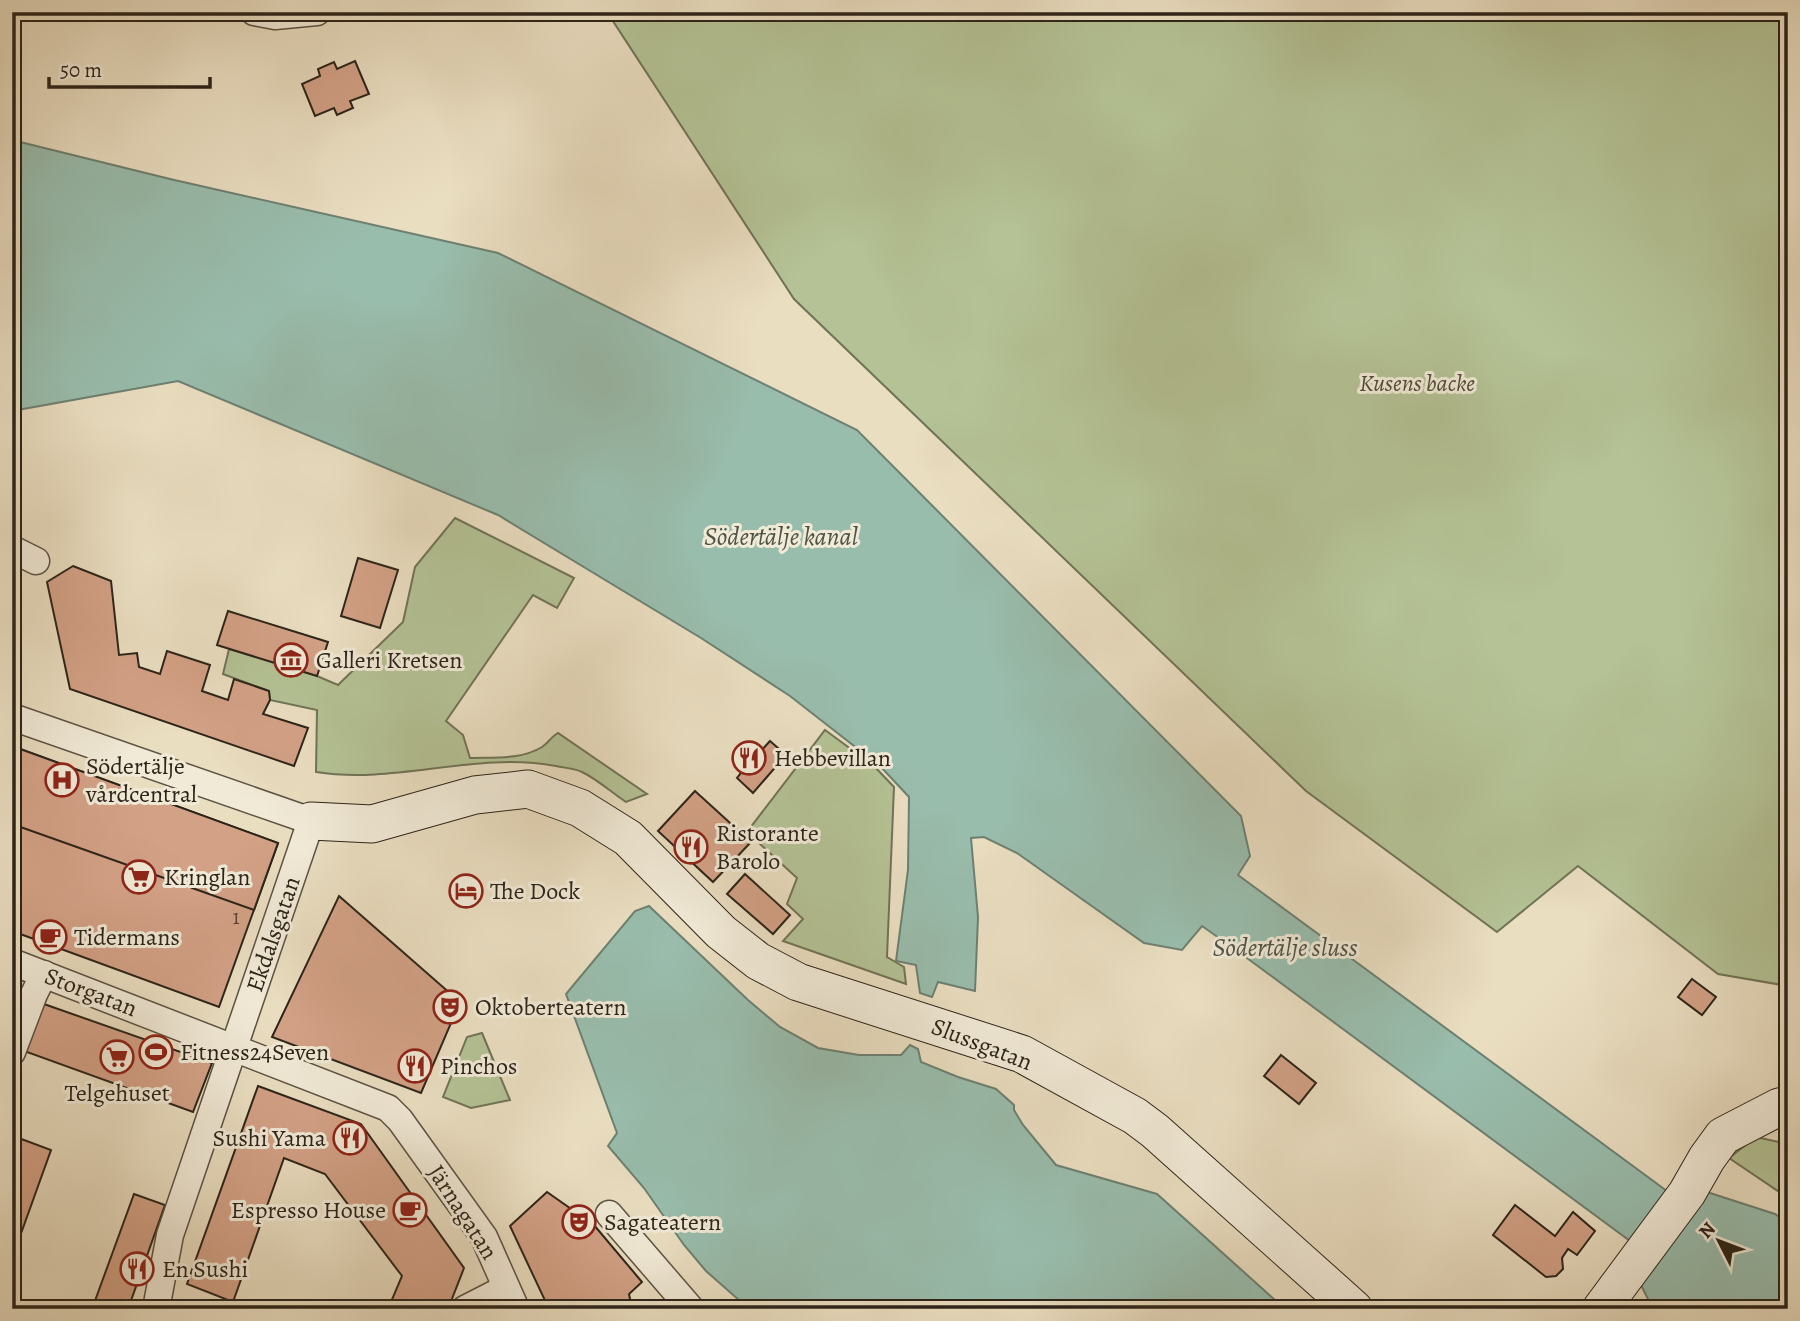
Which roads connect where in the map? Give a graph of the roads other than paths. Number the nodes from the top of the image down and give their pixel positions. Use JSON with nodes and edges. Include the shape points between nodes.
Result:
{"nodes":[{"id":1,"x":254,"y":12,"type":"edge"},
{"id":2,"x":317,"y":12,"type":"edge"},
{"id":3,"x":12,"y":549,"type":"edge"},
{"id":4,"x":36,"y":561,"type":"dead end"},
{"id":5,"x":12,"y":717,"type":"edge"},
{"id":6,"x":311,"y":821,"type":"junction"},
{"id":7,"x":12,"y":962,"type":"edge"},
{"id":8,"x":39,"y":984,"type":"junction"},
{"id":9,"x":234,"y":1048,"type":"junction"},
{"id":10,"x":12,"y":1052,"type":"edge"},
{"id":11,"x":1788,"y":1105,"type":"edge"},
{"id":12,"x":400,"y":1120,"type":"joint"},
{"id":13,"x":609,"y":1214,"type":"dead end"},
{"id":14,"x":511,"y":1298,"type":"edge"},
{"id":15,"x":156,"y":1309,"type":"edge"},
{"id":16,"x":465,"y":1309,"type":"edge"},
{"id":17,"x":691,"y":1309,"type":"edge"},
{"id":18,"x":1354,"y":1309,"type":"edge"},
{"id":19,"x":1601,"y":1309,"type":"edge"}],
"edges":[{"from":1,"to":2,"type":"street","via":[[275,16]]},
{"from":3,"to":4,"type":"street"},
{"from":5,"to":6,"type":"street"},
{"from":6,"to":9,"type":"street","name":"Ekdalsgatan"},
{"from":6,"to":18,"type":"street","name":"Slussgatan","via":[[372,824],[474,794],[528,789],[580,808],[628,838],[721,932],[758,961],[799,982],[1022,1054],[1135,1115]]},
{"from":7,"to":8,"type":"street","name":"Storgatan"},
{"from":8,"to":9,"type":"street","name":"Storgatan"},
{"from":8,"to":10,"type":"street"},
{"from":9,"to":12,"type":"street","name":"Storgatan","via":[[370,1099]]},
{"from":9,"to":15,"type":"street","name":"Ekdalsgatan","via":[[170,1235]]},
{"from":11,"to":19,"type":"street","via":[[1723,1136]]},
{"from":12,"to":14,"type":"street","name":"Järnagatan","via":[[484,1237]]},
{"from":13,"to":17,"type":"street"},
{"from":14,"to":16,"type":"street"}]}
